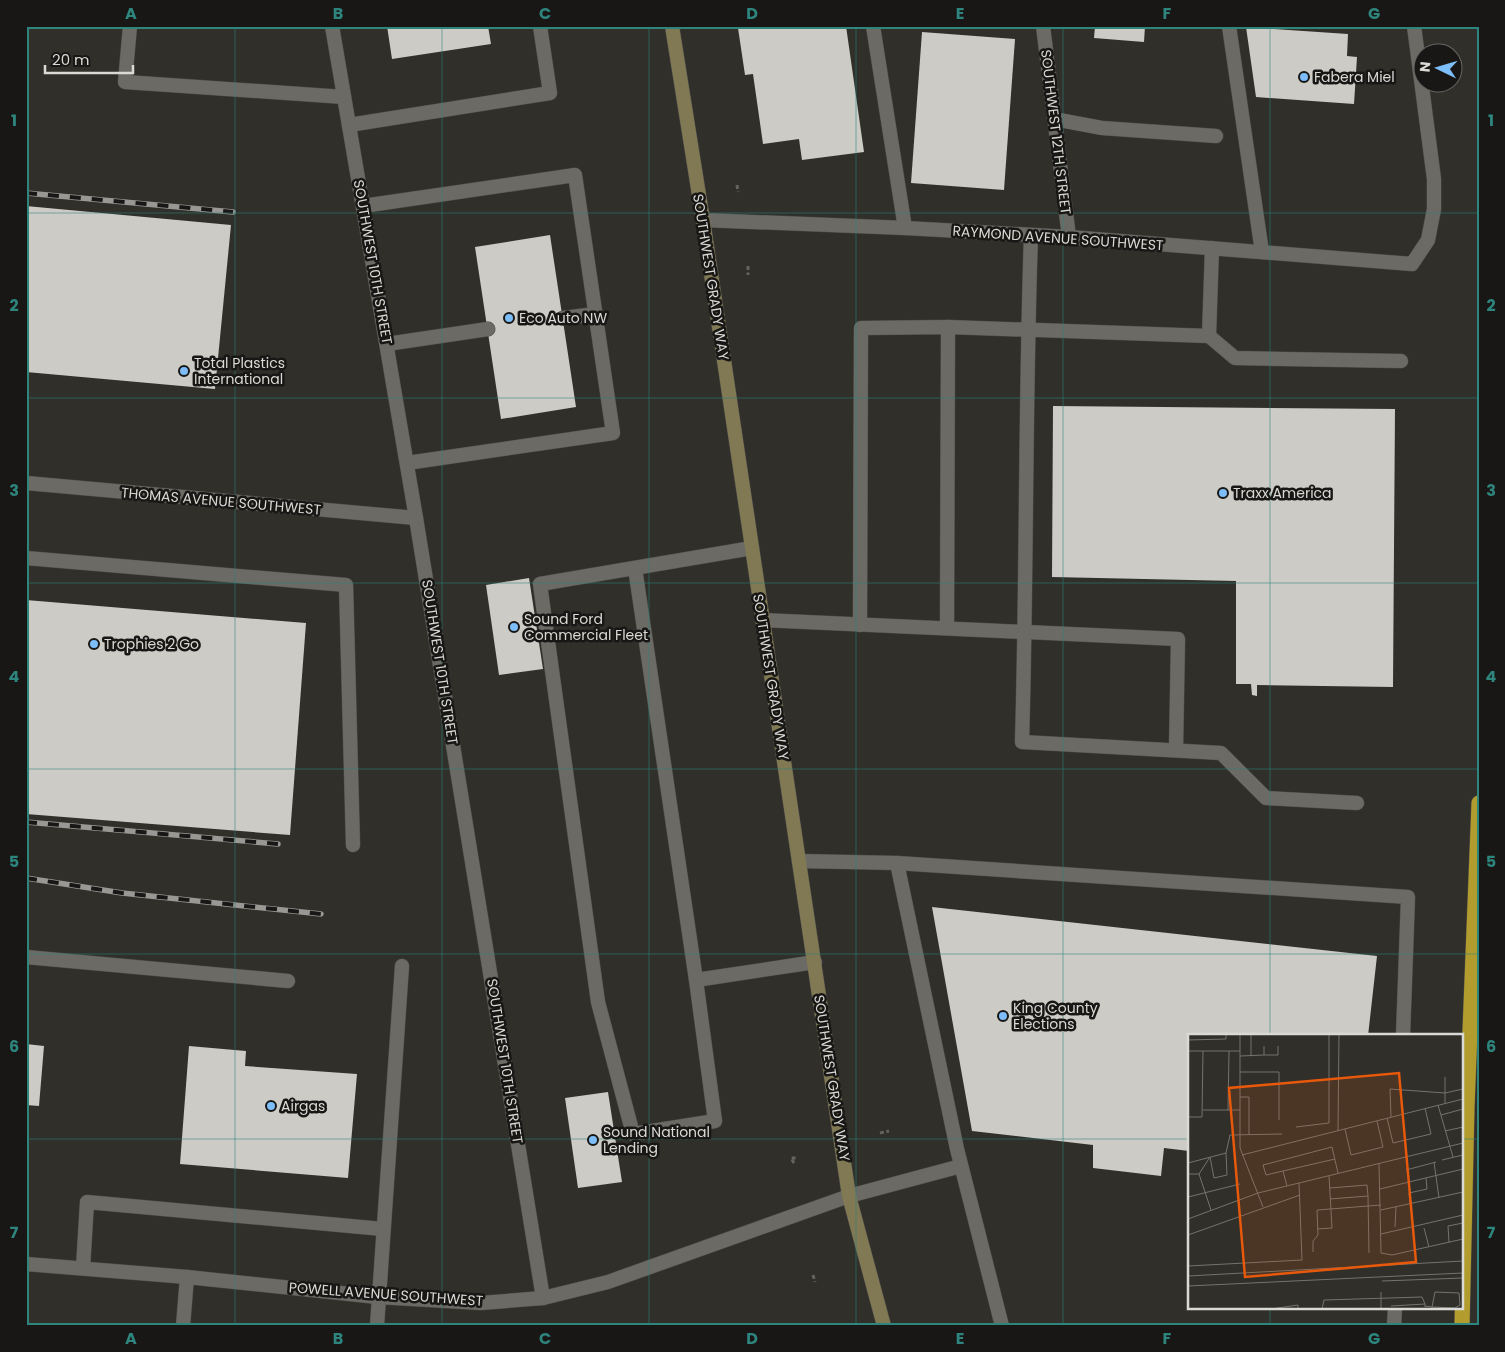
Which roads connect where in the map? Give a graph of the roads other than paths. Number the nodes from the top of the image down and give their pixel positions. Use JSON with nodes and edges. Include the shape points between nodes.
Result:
{"nodes":[{"id":1,"x":130,"y":26,"type":"edge"},
{"id":2,"x":332,"y":26,"type":"edge"},
{"id":3,"x":540,"y":26,"type":"edge"},
{"id":4,"x":672,"y":26,"type":"edge"},
{"id":5,"x":873,"y":26,"type":"edge"},
{"id":6,"x":1043,"y":26,"type":"edge"},
{"id":7,"x":1229,"y":26,"type":"edge"},
{"id":8,"x":1414,"y":26,"type":"edge"},
{"id":9,"x":344,"y":97,"type":"junction"},
{"id":10,"x":1054,"y":119,"type":"junction"},
{"id":11,"x":349,"y":125,"type":"junction"},
{"id":12,"x":1216,"y":136,"type":"dead end"},
{"id":13,"x":363,"y":206,"type":"junction"},
{"id":14,"x":703,"y":220,"type":"junction"},
{"id":15,"x":905,"y":228,"type":"junction"},
{"id":16,"x":1030,"y":235,"type":"junction"},
{"id":17,"x":1069,"y":238,"type":"junction"},
{"id":18,"x":1212,"y":248,"type":"junction"},
{"id":19,"x":1262,"y":252,"type":"junction"},
{"id":20,"x":596,"y":314,"type":"junction"},
{"id":21,"x":563,"y":318,"type":"dead end"},
{"id":22,"x":948,"y":327,"type":"junction"},
{"id":23,"x":488,"y":330,"type":"dead end"},
{"id":24,"x":1028,"y":330,"type":"junction"},
{"id":25,"x":1209,"y":336,"type":"junction"},
{"id":26,"x":388,"y":344,"type":"junction"},
{"id":27,"x":1401,"y":361,"type":"dead end"},
{"id":28,"x":407,"y":463,"type":"junction"},
{"id":29,"x":26,"y":483,"type":"edge"},
{"id":30,"x":416,"y":518,"type":"junction"},
{"id":31,"x":752,"y":548,"type":"junction"},
{"id":32,"x":26,"y":558,"type":"edge"},
{"id":33,"x":635,"y":568,"type":"junction"},
{"id":34,"x":762,"y":620,"type":"junction"},
{"id":35,"x":860,"y":625,"type":"junction"},
{"id":36,"x":947,"y":628,"type":"junction"},
{"id":37,"x":1026,"y":632,"type":"junction"},
{"id":38,"x":1176,"y":750,"type":"junction"},
{"id":39,"x":1357,"y":803,"type":"dead end"},
{"id":40,"x":1479,"y":803,"type":"edge"},
{"id":41,"x":353,"y":845,"type":"dead end"},
{"id":42,"x":799,"y":861,"type":"junction"},
{"id":43,"x":897,"y":863,"type":"junction"},
{"id":44,"x":26,"y":957,"type":"edge"},
{"id":45,"x":814,"y":962,"type":"junction"},
{"id":46,"x":402,"y":966,"type":"dead end"},
{"id":47,"x":696,"y":980,"type":"junction"},
{"id":48,"x":288,"y":981,"type":"dead end"},
{"id":49,"x":1404,"y":1034,"type":"edge"},
{"id":50,"x":961,"y":1166,"type":"junction"},
{"id":51,"x":850,"y":1196,"type":"junction"},
{"id":52,"x":383,"y":1229,"type":"junction"},
{"id":53,"x":26,"y":1264,"type":"edge"},
{"id":54,"x":83,"y":1268,"type":"junction"},
{"id":55,"x":187,"y":1277,"type":"junction"},
{"id":56,"x":378,"y":1297,"type":"junction"},
{"id":57,"x":543,"y":1298,"type":"junction"},
{"id":58,"x":1395,"y":1310,"type":"edge"},
{"id":59,"x":183,"y":1326,"type":"edge"},
{"id":60,"x":377,"y":1326,"type":"edge"},
{"id":61,"x":884,"y":1326,"type":"edge"},
{"id":62,"x":1002,"y":1326,"type":"edge"},
{"id":63,"x":1394,"y":1326,"type":"edge"},
{"id":64,"x":1462,"y":1326,"type":"edge"}],
"edges":[{"from":1,"to":9,"type":"street","via":[[125,82]]},
{"from":2,"to":9,"type":"street","name":"SOUTHWEST 10TH STREET"},
{"from":3,"to":11,"type":"street","via":[[550,93]]},
{"from":4,"to":14,"type":"main road","name":"SOUTHWEST GRADY WAY"},
{"from":5,"to":15,"type":"street"},
{"from":6,"to":10,"type":"street","name":"SOUTHWEST 12TH STREET"},
{"from":7,"to":19,"type":"street"},
{"from":8,"to":19,"type":"street","name":"RAYMOND AVENUE SOUTHWEST","via":[[1434,178],[1434,201],[1428,240],[1412,264]]},
{"from":9,"to":11,"type":"street","name":"SOUTHWEST 10TH STREET"},
{"from":10,"to":12,"type":"street","via":[[1102,128]]},
{"from":10,"to":17,"type":"street","name":"SOUTHWEST 12TH STREET"},
{"from":11,"to":13,"type":"street","name":"SOUTHWEST 10TH STREET"},
{"from":13,"to":20,"type":"street","via":[[575,175]]},
{"from":13,"to":26,"type":"street","name":"SOUTHWEST 10TH STREET"},
{"from":14,"to":15,"type":"street","name":"RAYMOND AVENUE SOUTHWEST"},
{"from":14,"to":31,"type":"main road","name":"SOUTHWEST GRADY WAY"},
{"from":15,"to":16,"type":"street","name":"RAYMOND AVENUE SOUTHWEST"},
{"from":16,"to":17,"type":"street","name":"RAYMOND AVENUE SOUTHWEST"},
{"from":16,"to":24,"type":"street"},
{"from":17,"to":18,"type":"street","name":"RAYMOND AVENUE SOUTHWEST"},
{"from":18,"to":19,"type":"street","name":"RAYMOND AVENUE SOUTHWEST"},
{"from":18,"to":25,"type":"street"},
{"from":20,"to":21,"type":"street"},
{"from":20,"to":28,"type":"street","via":[[613,433]]},
{"from":22,"to":24,"type":"street"},
{"from":22,"to":35,"type":"street","via":[[861,328]]},
{"from":22,"to":36,"type":"street"},
{"from":23,"to":26,"type":"street"},
{"from":24,"to":25,"type":"street"},
{"from":24,"to":37,"type":"street"},
{"from":25,"to":27,"type":"street","via":[[1235,358]]},
{"from":26,"to":28,"type":"street","name":"SOUTHWEST 10TH STREET"},
{"from":28,"to":30,"type":"street","name":"SOUTHWEST 10TH STREET"},
{"from":29,"to":30,"type":"street","name":"THOMAS AVENUE SOUTHWEST"},
{"from":30,"to":57,"type":"street","name":"SOUTHWEST 10TH STREET"},
{"from":31,"to":33,"type":"street"},
{"from":31,"to":34,"type":"main road","name":"SOUTHWEST GRADY WAY"},
{"from":32,"to":41,"type":"street","via":[[346,585]]},
{"from":33,"to":47,"type":"street"},
{"from":33,"to":47,"type":"street","via":[[540,584],[598,1002],[632,1134],[715,1121]]},
{"from":34,"to":35,"type":"street"},
{"from":34,"to":42,"type":"main road","name":"SOUTHWEST GRADY WAY"},
{"from":35,"to":36,"type":"street"},
{"from":36,"to":37,"type":"street"},
{"from":37,"to":38,"type":"street","via":[[1178,639]]},
{"from":37,"to":38,"type":"street","via":[[1022,742]]},
{"from":38,"to":39,"type":"street","via":[[1221,754],[1266,798]]},
{"from":40,"to":64,"type":"highway"},
{"from":42,"to":43,"type":"street"},
{"from":42,"to":45,"type":"main road","name":"SOUTHWEST GRADY WAY"},
{"from":43,"to":49,"type":"street","via":[[1408,898]]},
{"from":43,"to":50,"type":"street"},
{"from":44,"to":48,"type":"street"},
{"from":45,"to":47,"type":"street"},
{"from":45,"to":51,"type":"main road","name":"SOUTHWEST GRADY WAY"},
{"from":46,"to":52,"type":"street"},
{"from":50,"to":51,"type":"street","name":"POWELL AVENUE SOUTHWEST"},
{"from":50,"to":62,"type":"street"},
{"from":51,"to":57,"type":"street","name":"POWELL AVENUE SOUTHWEST","via":[[608,1282]]},
{"from":51,"to":61,"type":"main road","name":"SOUTHWEST GRADY WAY"},
{"from":52,"to":54,"type":"street","via":[[87,1202]]},
{"from":52,"to":56,"type":"street"},
{"from":53,"to":54,"type":"street","name":"POWELL AVENUE SOUTHWEST"},
{"from":54,"to":55,"type":"street","name":"POWELL AVENUE SOUTHWEST"},
{"from":55,"to":56,"type":"street","name":"POWELL AVENUE SOUTHWEST"},
{"from":55,"to":59,"type":"street"},
{"from":56,"to":57,"type":"street","name":"POWELL AVENUE SOUTHWEST","via":[[481,1303]]},
{"from":56,"to":60,"type":"street"},
{"from":58,"to":63,"type":"street"}]}
